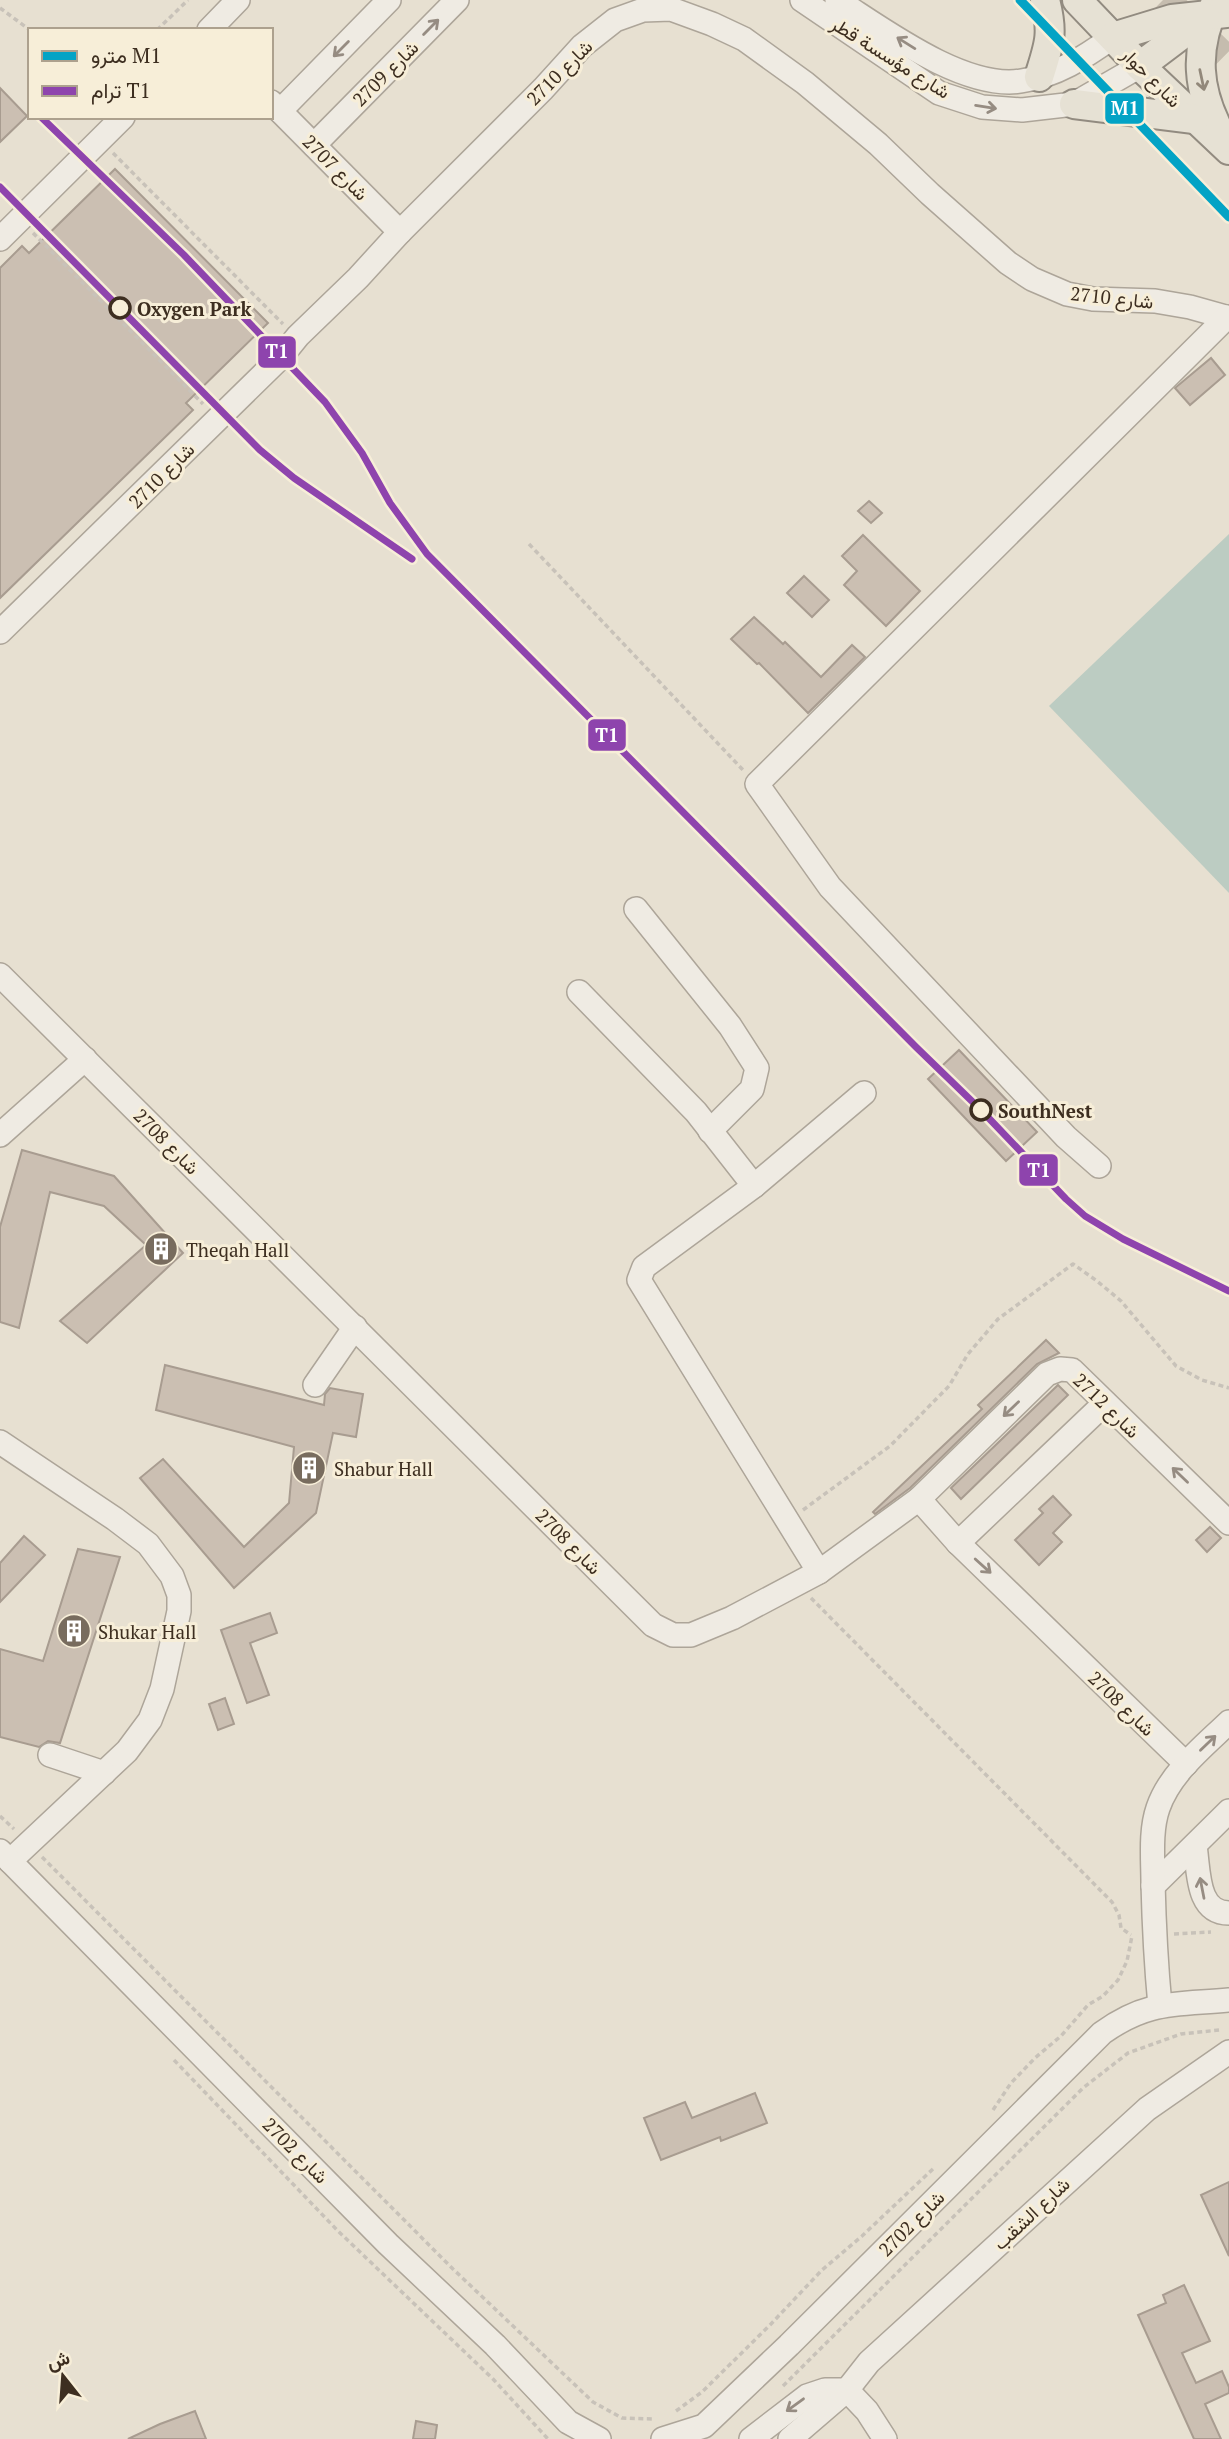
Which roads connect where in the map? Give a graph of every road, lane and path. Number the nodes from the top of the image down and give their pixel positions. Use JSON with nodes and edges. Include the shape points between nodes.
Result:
{"nodes":[{"id":1,"x":188,"y":0,"type":"edge"},
{"id":2,"x":238,"y":0,"type":"edge"},
{"id":3,"x":389,"y":0,"type":"edge"},
{"id":4,"x":457,"y":0,"type":"edge"},
{"id":5,"x":802,"y":0,"type":"edge"},
{"id":6,"x":836,"y":0,"type":"edge"},
{"id":7,"x":1045,"y":0,"type":"edge"},
{"id":8,"x":1077,"y":0,"type":"edge"},
{"id":9,"x":1172,"y":6,"type":"edge"},
{"id":10,"x":1221,"y":7,"type":"edge"},
{"id":11,"x":0,"y":8,"type":"edge"},
{"id":12,"x":159,"y":28,"type":"edge"},
{"id":13,"x":211,"y":28,"type":"edge"},
{"id":14,"x":28,"y":29,"type":"edge"},
{"id":15,"x":1113,"y":37,"type":"junction"},
{"id":16,"x":1140,"y":66,"type":"junction"},
{"id":17,"x":1039,"y":77,"type":"junction"},
{"id":18,"x":1074,"y":104,"type":"junction"},
{"id":19,"x":276,"y":107,"type":"edge"},
{"id":20,"x":120,"y":119,"type":"edge"},
{"id":21,"x":1194,"y":119,"type":"junction"},
{"id":22,"x":100,"y":141,"type":"junction"},
{"id":23,"x":314,"y":145,"type":"junction"},
{"id":24,"x":1229,"y":150,"type":"edge"},
{"id":25,"x":19,"y":219,"type":"junction"},
{"id":26,"x":400,"y":232,"type":"junction"},
{"id":27,"x":0,"y":239,"type":"edge"},
{"id":28,"x":1228,"y":317,"type":"edge"},
{"id":29,"x":298,"y":336,"type":"junction"},
{"id":30,"x":218,"y":419,"type":"junction"},
{"id":31,"x":529,"y":544,"type":"dead end"},
{"id":32,"x":0,"y":632,"type":"edge"},
{"id":33,"x":757,"y":785,"type":"junction"},
{"id":34,"x":636,"y":909,"type":"dead end"},
{"id":35,"x":0,"y":975,"type":"edge"},
{"id":36,"x":579,"y":992,"type":"dead end"},
{"id":37,"x":85,"y":1059,"type":"junction"},
{"id":38,"x":864,"y":1093,"type":"dead end"},
{"id":39,"x":710,"y":1131,"type":"junction"},
{"id":40,"x":0,"y":1135,"type":"edge"},
{"id":41,"x":1099,"y":1166,"type":"dead end"},
{"id":42,"x":754,"y":1185,"type":"junction"},
{"id":43,"x":355,"y":1327,"type":"junction"},
{"id":44,"x":314,"y":1385,"type":"dead end"},
{"id":45,"x":1229,"y":1388,"type":"edge"},
{"id":46,"x":1105,"y":1403,"type":"junction"},
{"id":47,"x":0,"y":1442,"type":"edge"},
{"id":48,"x":919,"y":1499,"type":"junction"},
{"id":49,"x":788,"y":1521,"type":"junction"},
{"id":50,"x":1229,"y":1523,"type":"edge"},
{"id":51,"x":958,"y":1543,"type":"junction"},
{"id":52,"x":819,"y":1572,"type":"junction"},
{"id":53,"x":797,"y":1584,"type":"junction"},
{"id":54,"x":1229,"y":1722,"type":"edge"},
{"id":55,"x":50,"y":1755,"type":"dead end"},
{"id":56,"x":1186,"y":1764,"type":"junction"},
{"id":57,"x":104,"y":1773,"type":"junction"},
{"id":58,"x":1229,"y":1811,"type":"edge"},
{"id":59,"x":0,"y":1816,"type":"edge"},
{"id":60,"x":29,"y":1843,"type":"junction"},
{"id":61,"x":1195,"y":1846,"type":"junction"},
{"id":62,"x":5,"y":1856,"type":"edge"},
{"id":63,"x":1153,"y":1886,"type":"junction"},
{"id":64,"x":1223,"y":1923,"type":"edge"},
{"id":65,"x":1143,"y":1935,"type":"junction"},
{"id":66,"x":1229,"y":2000,"type":"edge"},
{"id":67,"x":1160,"y":2006,"type":"junction"},
{"id":68,"x":1219,"y":2030,"type":"dead end"},
{"id":69,"x":1229,"y":2052,"type":"edge"},
{"id":70,"x":992,"y":2110,"type":"dead end"},
{"id":71,"x":936,"y":2166,"type":"dead end"},
{"id":72,"x":847,"y":2390,"type":"junction"},
{"id":73,"x":777,"y":2392,"type":"dead end"},
{"id":74,"x":672,"y":2414,"type":"dead end"},
{"id":75,"x":662,"y":2428,"type":"edge"},
{"id":76,"x":599,"y":2439,"type":"edge"},
{"id":77,"x":751,"y":2439,"type":"edge"},
{"id":78,"x":790,"y":2439,"type":"edge"},
{"id":79,"x":885,"y":2439,"type":"edge"}],
"edges":[{"from":1,"to":12,"type":"path"},
{"from":2,"to":13,"type":"street"},
{"from":3,"to":19,"type":"street","one_way":true},
{"from":23,"to":4,"type":"street","name":"شارع 2709","one_way":true},
{"from":5,"to":18,"type":"street","name":"شارع مؤسسة قطر","one_way":true,"via":[[939,93],[982,107],[1022,110]]},
{"from":17,"to":6,"type":"street","name":"شارع مؤسسة قطر","one_way":true,"via":[[1004,82],[974,77],[923,54]]},
{"from":7,"to":17,"type":"main road","via":[[1052,24]]},
{"from":8,"to":15,"type":"main road","name":"شارع حوار"},
{"from":9,"to":10,"type":"main road"},
{"from":9,"to":15,"type":"main road"},
{"from":9,"to":16,"type":"main road"},
{"from":10,"to":16,"type":"main road"},
{"from":10,"to":24,"type":"main road","one_way":true,"via":[[1201,50],[1199,69],[1210,114]]},
{"from":11,"to":14,"type":"path"},
{"from":15,"to":16,"type":"main road","name":"شارع حوار"},
{"from":15,"to":17,"type":"street","name":"شارع مؤسسة قطر","via":[[1077,62]]},
{"from":16,"to":18,"type":"street","name":"شارع مؤسسة قطر"},
{"from":16,"to":21,"type":"main road","name":"شارع حوار"},
{"from":18,"to":21,"type":"main road"},
{"from":19,"to":23,"type":"street","name":"شارع 2707"},
{"from":20,"to":22,"type":"street"},
{"from":21,"to":24,"type":"main road","name":"شارع حوار"},
{"from":22,"to":25,"type":"street"},
{"from":22,"to":29,"type":"path"},
{"from":23,"to":26,"type":"street","name":"شارع 2707"},
{"from":25,"to":27,"type":"street"},
{"from":25,"to":30,"type":"path"},
{"from":26,"to":28,"type":"street","name":"شارع 2710","via":[[582,46],[615,20],[643,10],[671,9],[744,39],[805,83],[1008,263],[1032,279],[1067,294],[1155,302]]},
{"from":26,"to":29,"type":"street","name":"شارع 2710"},
{"from":28,"to":33,"type":"street"},
{"from":29,"to":30,"type":"street","name":"شارع 2710"},
{"from":30,"to":32,"type":"street","name":"شارع 2710"},
{"from":31,"to":33,"type":"path"},
{"from":33,"to":41,"type":"street","via":[[830,887],[1066,1137]]},
{"from":34,"to":39,"type":"street","via":[[730,1026],[757,1068],[752,1089]]},
{"from":35,"to":37,"type":"street","name":"شارع 2708"},
{"from":36,"to":39,"type":"street"},
{"from":37,"to":40,"type":"street"},
{"from":37,"to":43,"type":"street","name":"شارع 2708"},
{"from":38,"to":42,"type":"street"},
{"from":39,"to":42,"type":"street"},
{"from":42,"to":49,"type":"street","via":[[644,1267],[639,1280]]},
{"from":43,"to":44,"type":"street"},
{"from":43,"to":53,"type":"street","name":"شارع 2708","via":[[653,1625],[673,1635],[691,1635]]},
{"from":45,"to":49,"type":"path","via":[[1176,1366],[1121,1301],[1073,1264],[998,1319],[968,1354],[949,1386],[890,1446]]},
{"from":46,"to":48,"type":"street","name":"شارع 2712","one_way":true,"via":[[1072,1370],[1054,1370]]},
{"from":50,"to":46,"type":"street","name":"شارع 2712","one_way":true},
{"from":46,"to":51,"type":"street"},
{"from":47,"to":57,"type":"street","via":[[148,1544],[172,1576],[179,1595],[180,1611],[162,1689],[150,1720]]},
{"from":48,"to":51,"type":"street","name":"شارع 2708"},
{"from":48,"to":52,"type":"street","name":"شارع 2708"},
{"from":49,"to":52,"type":"street"},
{"from":51,"to":56,"type":"street","name":"شارع 2708","one_way":true},
{"from":52,"to":53,"type":"street","name":"شارع 2708"},
{"from":53,"to":65,"type":"path","via":[[1112,1902],[1121,1928]]},
{"from":56,"to":54,"type":"street","one_way":true},
{"from":55,"to":57,"type":"street"},
{"from":56,"to":63,"type":"street","via":[[1158,1809]]},
{"from":57,"to":60,"type":"street"},
{"from":58,"to":61,"type":"street"},
{"from":59,"to":60,"type":"path"},
{"from":60,"to":62,"type":"street"},
{"from":60,"to":75,"type":"path","via":[[453,2269],[593,2402],[622,2418],[652,2420]]},
{"from":61,"to":63,"type":"street"},
{"from":64,"to":61,"type":"street","one_way":true,"via":[[1205,1899]]},
{"from":62,"to":76,"type":"street","name":"شارع 2702","via":[[568,2422]]},
{"from":63,"to":65,"type":"street"},
{"from":64,"to":65,"type":"path"},
{"from":65,"to":67,"type":"street"},
{"from":65,"to":70,"type":"path","via":[[1118,1980],[1034,2058]]},
{"from":66,"to":67,"type":"street","name":"شارع 2702"},
{"from":67,"to":75,"type":"street","name":"شارع 2702","via":[[1119,2020],[1102,2033],[704,2426]]},
{"from":68,"to":73,"type":"path","via":[[1181,2034],[1128,2053],[1083,2088]]},
{"from":69,"to":72,"type":"street","name":"شارع الشقب","via":[[1147,2109],[1089,2160],[869,2362]]},
{"from":71,"to":74,"type":"path","via":[[822,2270],[702,2392]]},
{"from":72,"to":77,"type":"street","one_way":true,"via":[[807,2396]]},
{"from":72,"to":78,"type":"street","name":"شارع الشقب"},
{"from":72,"to":79,"type":"street"}]}
